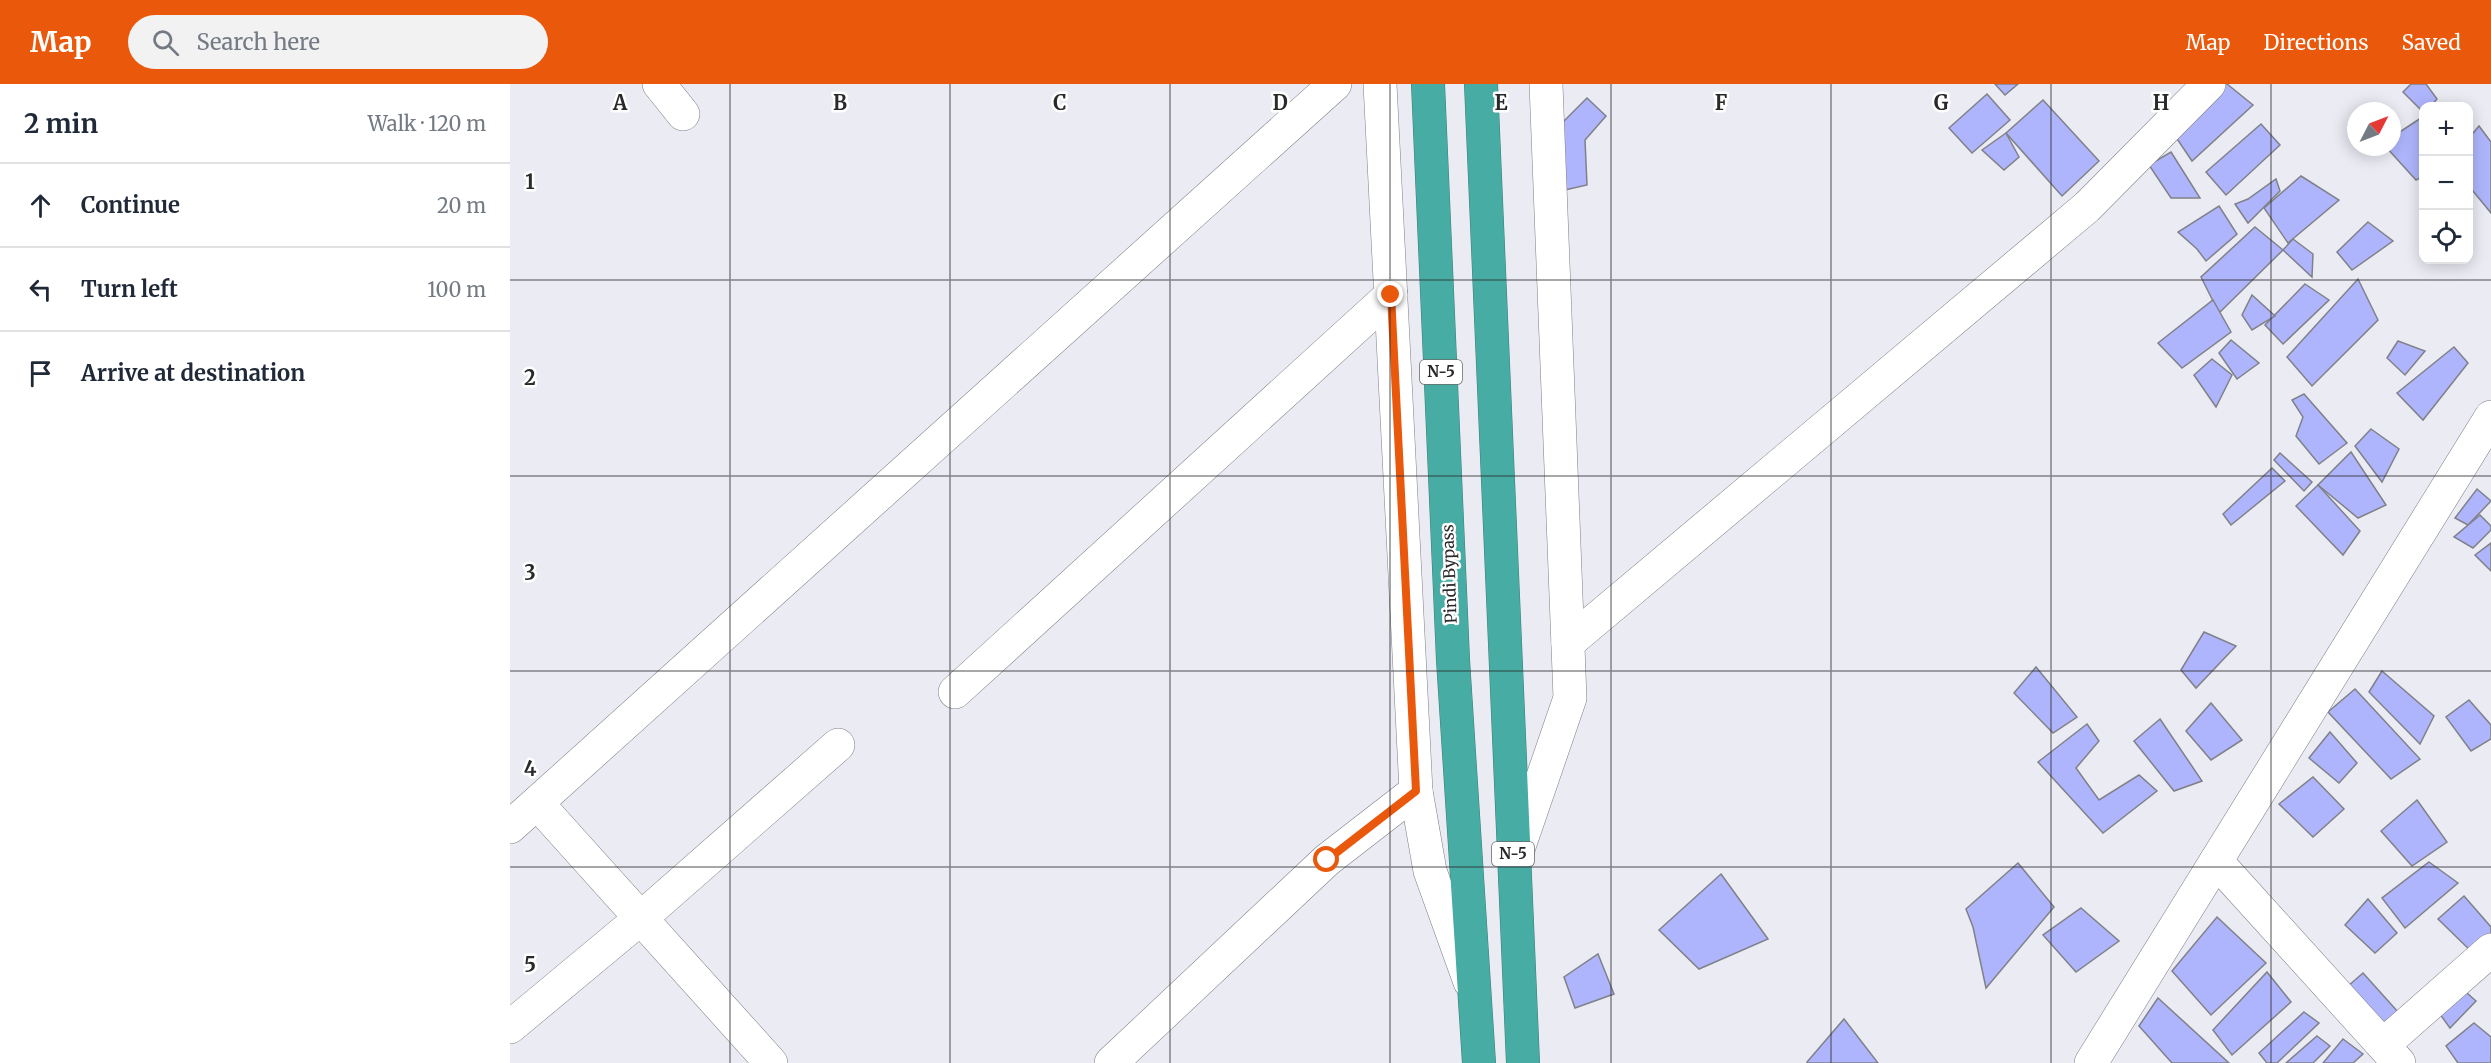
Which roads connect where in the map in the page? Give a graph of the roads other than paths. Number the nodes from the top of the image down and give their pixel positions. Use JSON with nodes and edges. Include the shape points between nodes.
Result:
{"nodes":[{"id":1,"x":659,"y":84,"type":"edge"},
{"id":2,"x":1335,"y":84,"type":"edge"},
{"id":3,"x":1380,"y":84,"type":"edge"},
{"id":4,"x":1428,"y":84,"type":"edge"},
{"id":5,"x":1481,"y":84,"type":"edge"},
{"id":6,"x":1546,"y":84,"type":"edge"},
{"id":7,"x":2209,"y":84,"type":"edge"},
{"id":8,"x":683,"y":114,"type":"dead end"},
{"id":9,"x":1391,"y":295,"type":"junction"},
{"id":10,"x":2491,"y":417,"type":"edge"},
{"id":11,"x":1568,"y":643,"type":"junction"},
{"id":12,"x":955,"y":692,"type":"dead end"},
{"id":13,"x":838,"y":746,"type":"dead end"},
{"id":14,"x":1416,"y":791,"type":"junction"},
{"id":15,"x":537,"y":803,"type":"junction"},
{"id":16,"x":510,"y":827,"type":"edge"},
{"id":17,"x":2216,"y":861,"type":"junction"},
{"id":18,"x":1513,"y":864,"type":"junction"},
{"id":19,"x":641,"y":918,"type":"junction"},
{"id":20,"x":2491,"y":950,"type":"edge"},
{"id":21,"x":1476,"y":998,"type":"junction"},
{"id":22,"x":510,"y":1027,"type":"edge"},
{"id":23,"x":2391,"y":1054,"type":"edge"},
{"id":24,"x":771,"y":1063,"type":"edge"},
{"id":25,"x":1111,"y":1063,"type":"edge"},
{"id":26,"x":1479,"y":1063,"type":"edge"},
{"id":27,"x":1522,"y":1063,"type":"edge"},
{"id":28,"x":2091,"y":1063,"type":"edge"}],
"edges":[{"from":1,"to":8,"type":"street"},
{"from":2,"to":15,"type":"street"},
{"from":3,"to":9,"type":"street"},
{"from":4,"to":21,"type":"highway","name":"Pindi Bypass","number":"N-5","via":[[1453,660]]},
{"from":5,"to":18,"type":"highway","number":"N-5"},
{"from":6,"to":11,"type":"street"},
{"from":7,"to":11,"type":"street","via":[[2086,207]]},
{"from":9,"to":12,"type":"street"},
{"from":9,"to":14,"type":"street"},
{"from":10,"to":17,"type":"street"},
{"from":11,"to":18,"type":"street","via":[[1570,698]]},
{"from":13,"to":19,"type":"street"},
{"from":14,"to":21,"type":"street","via":[[1430,871]]},
{"from":14,"to":25,"type":"street","via":[[1327,860]]},
{"from":15,"to":16,"type":"street"},
{"from":15,"to":19,"type":"street"},
{"from":17,"to":23,"type":"street"},
{"from":17,"to":28,"type":"street"},
{"from":18,"to":27,"type":"highway","number":"N-5"},
{"from":19,"to":22,"type":"street"},
{"from":19,"to":24,"type":"street"},
{"from":20,"to":23,"type":"street"},
{"from":21,"to":26,"type":"highway","name":"Pindi Bypass","number":"N-5"}]}
